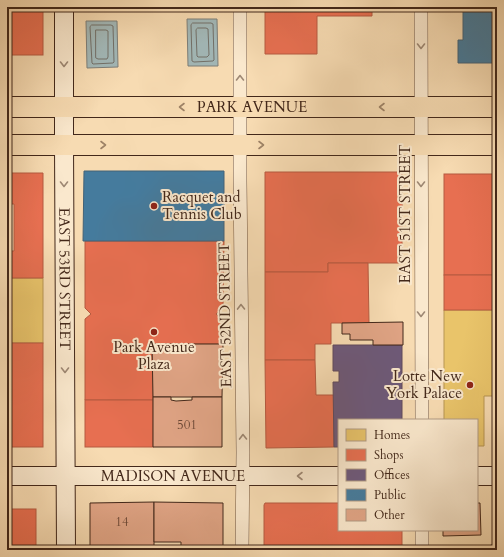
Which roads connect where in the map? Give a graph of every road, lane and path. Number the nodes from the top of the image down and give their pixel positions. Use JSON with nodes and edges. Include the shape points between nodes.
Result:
{"nodes":[{"id":1,"x":64,"y":7,"type":"edge"},
{"id":2,"x":240,"y":7,"type":"edge"},
{"id":3,"x":421,"y":7,"type":"edge"},
{"id":4,"x":7,"y":107,"type":"edge"},
{"id":5,"x":64,"y":107,"type":"junction"},
{"id":6,"x":240,"y":107,"type":"junction"},
{"id":7,"x":421,"y":107,"type":"junction"},
{"id":8,"x":497,"y":107,"type":"edge"},
{"id":9,"x":7,"y":145,"type":"edge"},
{"id":10,"x":64,"y":145,"type":"junction"},
{"id":11,"x":240,"y":145,"type":"junction"},
{"id":12,"x":421,"y":145,"type":"junction"},
{"id":13,"x":497,"y":145,"type":"edge"},
{"id":14,"x":422,"y":419,"type":"edge"},
{"id":15,"x":7,"y":476,"type":"edge"},
{"id":16,"x":66,"y":476,"type":"junction"},
{"id":17,"x":243,"y":476,"type":"junction"},
{"id":18,"x":338,"y":476,"type":"edge"},
{"id":19,"x":478,"y":476,"type":"edge"},
{"id":20,"x":497,"y":476,"type":"edge"},
{"id":21,"x":422,"y":531,"type":"edge"},
{"id":22,"x":66,"y":550,"type":"edge"},
{"id":23,"x":242,"y":550,"type":"edge"},
{"id":24,"x":422,"y":550,"type":"edge"}],
"edges":[{"from":1,"to":5,"type":"main road","name":"EAST 53RD STREET","one_way":true},
{"from":6,"to":2,"type":"street","name":"EAST 52ND STREET","one_way":true},
{"from":3,"to":7,"type":"street","name":"EAST 51ST STREET","one_way":true},
{"from":4,"to":5,"type":"main road","name":"PARK AVENUE"},
{"from":6,"to":5,"type":"main road","name":"PARK AVENUE","one_way":true},
{"from":5,"to":10,"type":"main road","name":"EAST 53RD STREET"},
{"from":7,"to":6,"type":"main road","name":"PARK AVENUE","one_way":true},
{"from":6,"to":11,"type":"street","name":"EAST 52ND STREET"},
{"from":7,"to":8,"type":"main road","name":"PARK AVENUE"},
{"from":7,"to":12,"type":"street","name":"EAST 51ST STREET"},
{"from":9,"to":10,"type":"main road"},
{"from":10,"to":11,"type":"main road","one_way":true},
{"from":10,"to":16,"type":"main road","name":"EAST 53RD STREET","one_way":true},
{"from":11,"to":12,"type":"main road","one_way":true},
{"from":17,"to":11,"type":"street","name":"EAST 52ND STREET","one_way":true},
{"from":12,"to":13,"type":"main road"},
{"from":12,"to":14,"type":"street","name":"EAST 51ST STREET","one_way":true},
{"from":15,"to":16,"type":"main road","name":"MADISON AVENUE"},
{"from":16,"to":17,"type":"main road","name":"MADISON AVENUE"},
{"from":16,"to":22,"type":"main road","name":"EAST 53RD STREET"},
{"from":18,"to":17,"type":"main road","name":"MADISON AVENUE","one_way":true},
{"from":17,"to":23,"type":"street","name":"EAST 52ND STREET"},
{"from":19,"to":20,"type":"main road"},
{"from":21,"to":24,"type":"street"}]}
